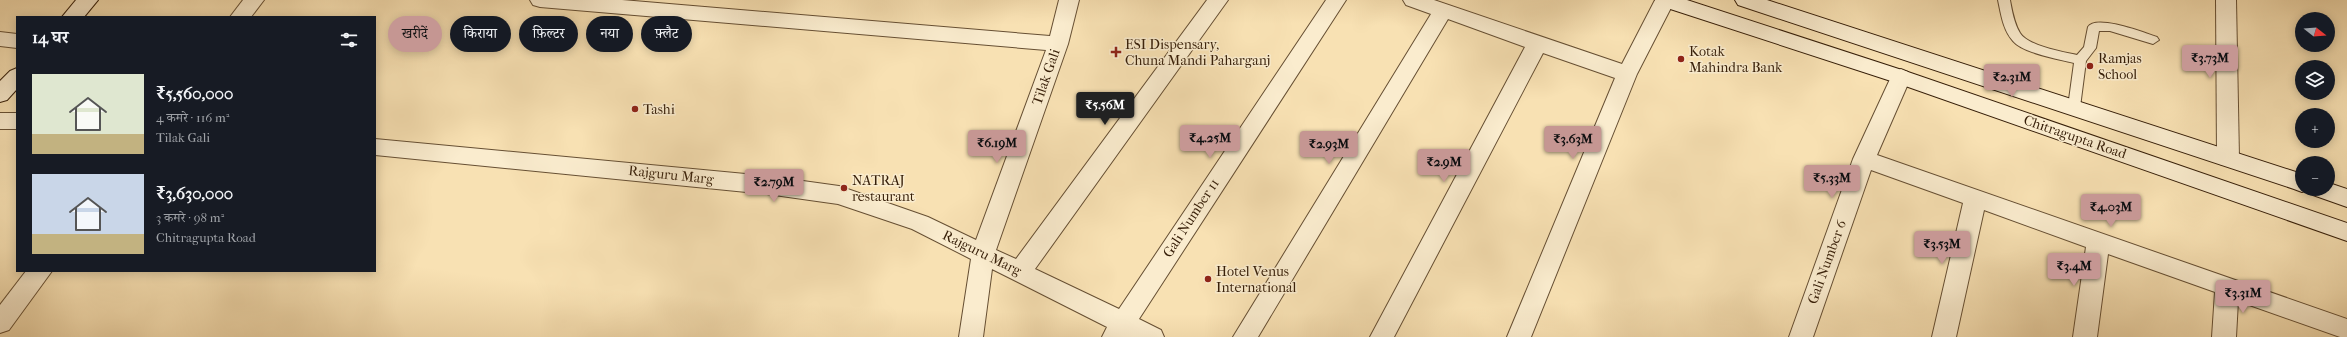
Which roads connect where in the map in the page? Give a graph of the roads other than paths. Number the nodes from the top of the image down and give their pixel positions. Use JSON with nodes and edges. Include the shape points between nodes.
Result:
{"nodes":[{"id":1,"x":88,"y":0,"type":"edge"},
{"id":2,"x":254,"y":0,"type":"edge"},
{"id":3,"x":540,"y":0,"type":"edge"},
{"id":4,"x":1069,"y":0,"type":"edge"},
{"id":5,"x":1218,"y":0,"type":"edge"},
{"id":6,"x":1336,"y":0,"type":"edge"},
{"id":7,"x":1413,"y":0,"type":"edge"},
{"id":8,"x":1665,"y":0,"type":"edge"},
{"id":9,"x":1745,"y":0,"type":"edge"},
{"id":10,"x":2004,"y":0,"type":"edge"},
{"id":11,"x":2226,"y":0,"type":"edge"},
{"id":12,"x":1443,"y":10,"type":"junction"},
{"id":13,"x":73,"y":16,"type":"edge"},
{"id":14,"x":241,"y":16,"type":"edge"},
{"id":15,"x":0,"y":39,"type":"edge"},
{"id":16,"x":2153,"y":40,"type":"dead end"},
{"id":17,"x":16,"y":41,"type":"edge"},
{"id":18,"x":1058,"y":44,"type":"junction"},
{"id":19,"x":1537,"y":44,"type":"junction"},
{"id":20,"x":2080,"y":60,"type":"junction"},
{"id":21,"x":1627,"y":74,"type":"junction"},
{"id":22,"x":16,"y":77,"type":"edge"},
{"id":23,"x":1901,"y":77,"type":"junction"},
{"id":24,"x":0,"y":94,"type":"edge"},
{"id":25,"x":2074,"y":107,"type":"junction"},
{"id":26,"x":0,"y":121,"type":"edge"},
{"id":27,"x":16,"y":121,"type":"edge"},
{"id":28,"x":376,"y":147,"type":"edge"},
{"id":29,"x":2228,"y":158,"type":"junction"},
{"id":30,"x":1864,"y":159,"type":"junction"},
{"id":31,"x":2295,"y":181,"type":"edge"},
{"id":32,"x":2335,"y":194,"type":"edge"},
{"id":33,"x":2347,"y":198,"type":"edge"},
{"id":34,"x":1975,"y":200,"type":"junction"},
{"id":35,"x":2347,"y":232,"type":"edge"},
{"id":36,"x":2098,"y":242,"type":"junction"},
{"id":37,"x":983,"y":254,"type":"junction"},
{"id":38,"x":39,"y":272,"type":"edge"},
{"id":39,"x":1020,"y":272,"type":"junction"},
{"id":40,"x":2227,"y":288,"type":"junction"},
{"id":41,"x":0,"y":323,"type":"edge"},
{"id":42,"x":2347,"y":329,"type":"edge"},
{"id":43,"x":1118,"y":330,"type":"edge"},
{"id":44,"x":971,"y":337,"type":"edge"},
{"id":45,"x":1152,"y":337,"type":"edge"},
{"id":46,"x":1245,"y":337,"type":"edge"},
{"id":47,"x":1382,"y":337,"type":"edge"},
{"id":48,"x":1519,"y":337,"type":"edge"},
{"id":49,"x":1801,"y":337,"type":"edge"},
{"id":50,"x":1944,"y":337,"type":"edge"},
{"id":51,"x":2086,"y":337,"type":"edge"},
{"id":52,"x":2224,"y":337,"type":"edge"}],
"edges":[{"from":1,"to":13,"type":"street"},
{"from":2,"to":14,"type":"street"},
{"from":3,"to":18,"type":"street"},
{"from":4,"to":18,"type":"street","name":"Tilak Gali"},
{"from":5,"to":39,"type":"street"},
{"from":6,"to":43,"type":"street","name":"Gali Number 11"},
{"from":7,"to":12,"type":"street"},
{"from":8,"to":21,"type":"street"},
{"from":8,"to":23,"type":"street","name":"Chitragupta Road"},
{"from":9,"to":25,"type":"street","name":"Chitragupta Road"},
{"from":10,"to":20,"type":"lane","via":[[2008,22],[2017,39]]},
{"from":11,"to":29,"type":"street"},
{"from":12,"to":19,"type":"street"},
{"from":12,"to":46,"type":"street"},
{"from":15,"to":17,"type":"street"},
{"from":16,"to":20,"type":"lane","via":[[2110,27],[2094,27],[2090,48]]},
{"from":18,"to":37,"type":"street","name":"Tilak Gali"},
{"from":19,"to":21,"type":"street"},
{"from":19,"to":47,"type":"street"},
{"from":20,"to":25,"type":"lane"},
{"from":21,"to":48,"type":"street"},
{"from":22,"to":24,"type":"street"},
{"from":23,"to":30,"type":"street","name":"Gali Number 6"},
{"from":23,"to":35,"type":"street","name":"Chitragupta Road"},
{"from":25,"to":29,"type":"street","name":"Chitragupta Road"},
{"from":26,"to":27,"type":"street"},
{"from":28,"to":37,"type":"street","name":"Rajguru Marg","via":[[767,184],[839,195],[920,223]]},
{"from":29,"to":31,"type":"street","name":"Chitragupta Road"},
{"from":30,"to":34,"type":"street"},
{"from":30,"to":49,"type":"street","name":"Gali Number 6"},
{"from":32,"to":33,"type":"street"},
{"from":34,"to":36,"type":"street"},
{"from":34,"to":50,"type":"street"},
{"from":36,"to":40,"type":"street"},
{"from":36,"to":51,"type":"street"},
{"from":37,"to":39,"type":"street","name":"Rajguru Marg"},
{"from":37,"to":44,"type":"street","name":"Tilak Gali"},
{"from":38,"to":41,"type":"street"},
{"from":39,"to":43,"type":"street","name":"Rajguru Marg"},
{"from":40,"to":42,"type":"street"},
{"from":40,"to":52,"type":"street"},
{"from":43,"to":45,"type":"street","name":"Rajguru Marg"}]}
